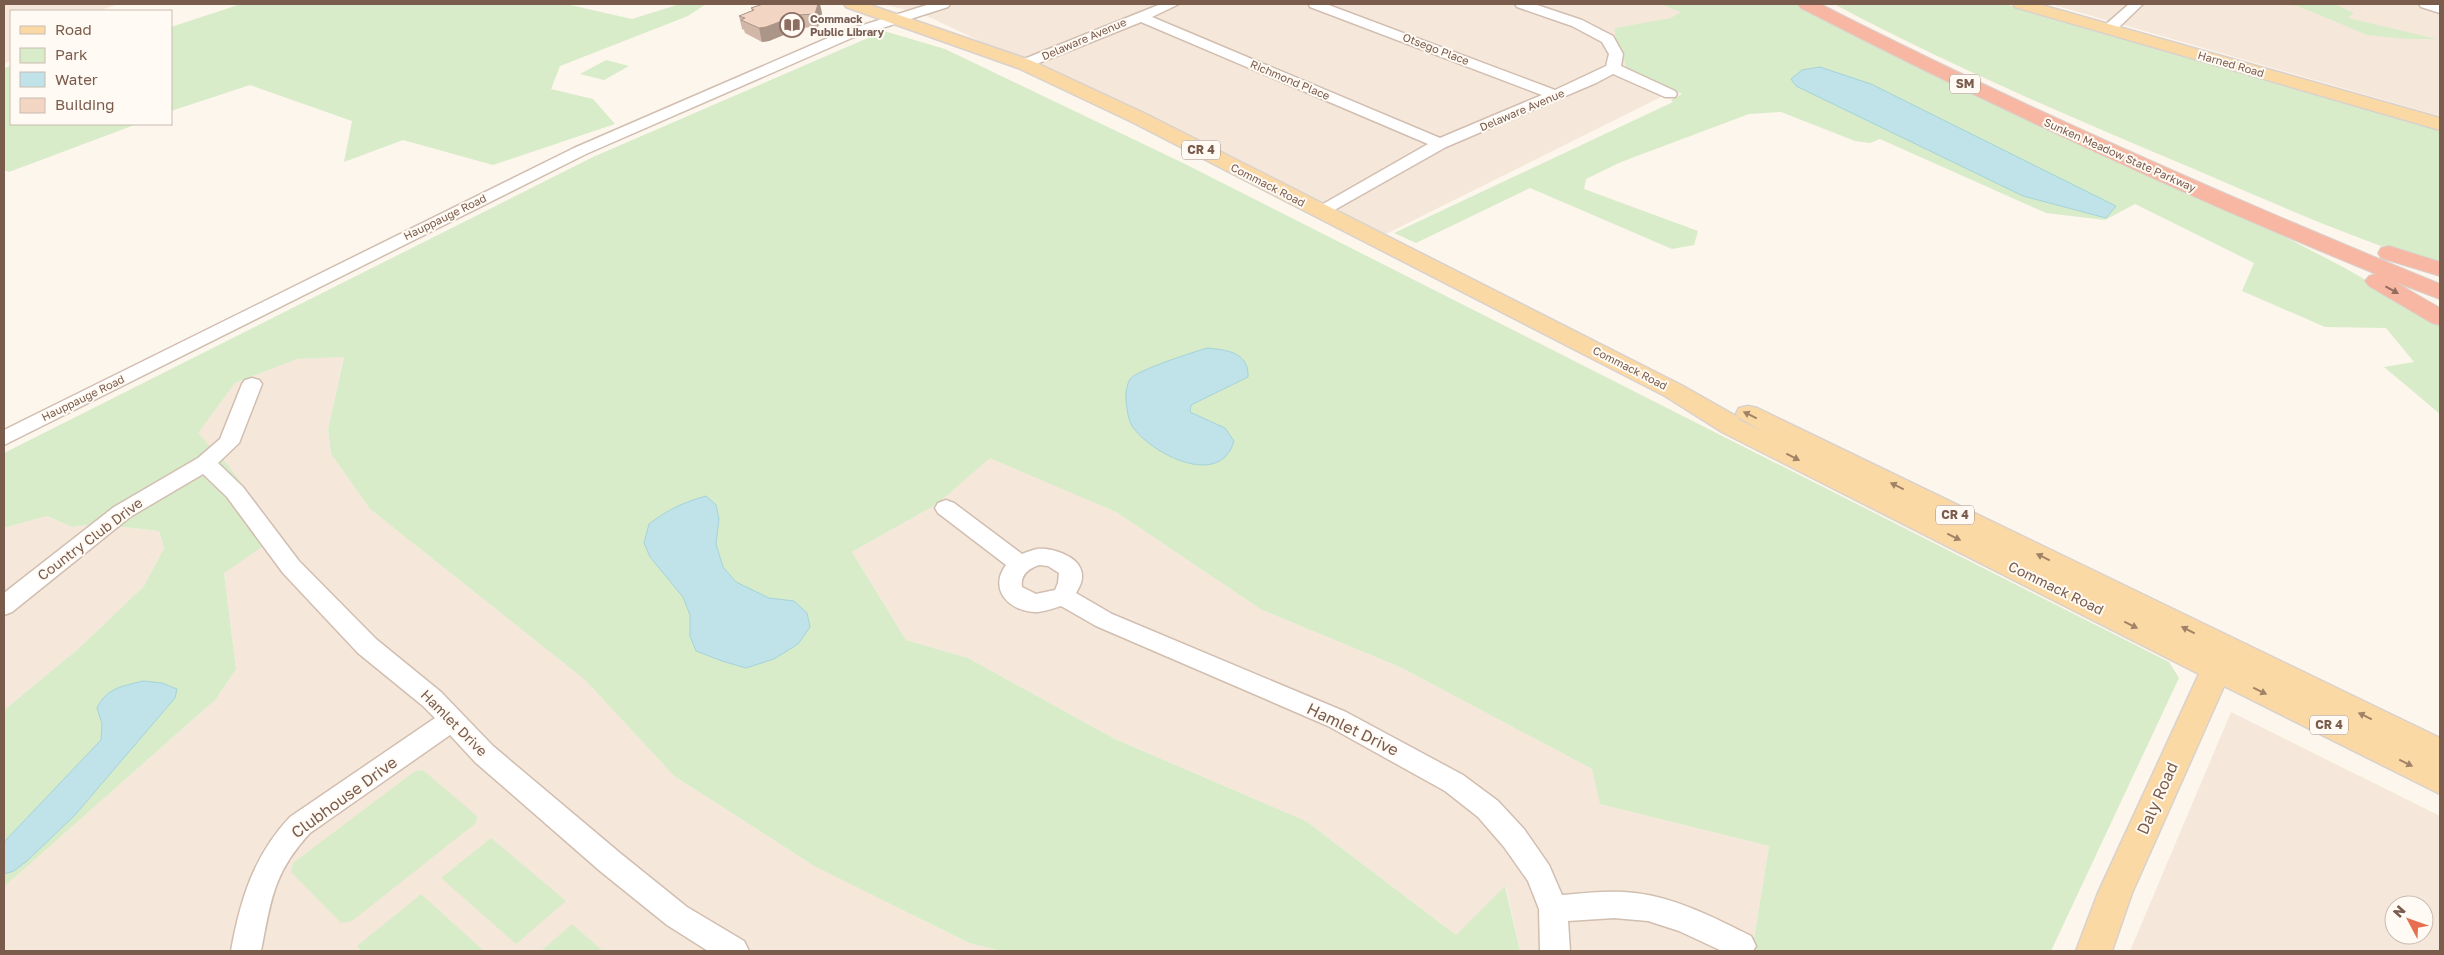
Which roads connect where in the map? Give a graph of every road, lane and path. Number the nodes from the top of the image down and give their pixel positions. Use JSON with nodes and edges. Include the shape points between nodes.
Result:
{"nodes":[{"id":1,"x":852,"y":4,"type":"edge"},
{"id":2,"x":943,"y":4,"type":"edge"},
{"id":3,"x":1172,"y":4,"type":"edge"},
{"id":4,"x":1316,"y":4,"type":"edge"},
{"id":5,"x":1522,"y":4,"type":"edge"},
{"id":6,"x":1807,"y":4,"type":"edge"},
{"id":7,"x":1826,"y":4,"type":"edge"},
{"id":8,"x":2021,"y":4,"type":"edge"},
{"id":9,"x":2136,"y":4,"type":"edge"},
{"id":10,"x":2426,"y":4,"type":"edge"},
{"id":11,"x":2440,"y":9,"type":"edge"},
{"id":12,"x":1139,"y":16,"type":"junction"},
{"id":13,"x":897,"y":18,"type":"junction"},
{"id":14,"x":2109,"y":28,"type":"junction"},
{"id":15,"x":1024,"y":64,"type":"junction"},
{"id":16,"x":1613,"y":68,"type":"junction"},
{"id":17,"x":1670,"y":94,"type":"dead end"},
{"id":18,"x":1555,"y":95,"type":"junction"},
{"id":19,"x":2440,"y":124,"type":"edge"},
{"id":20,"x":1440,"y":144,"type":"junction"},
{"id":21,"x":2215,"y":193,"type":"junction"},
{"id":22,"x":1322,"y":212,"type":"junction"},
{"id":23,"x":2440,"y":269,"type":"edge"},
{"id":24,"x":2440,"y":280,"type":"edge"},
{"id":25,"x":2440,"y":292,"type":"edge"},
{"id":26,"x":2440,"y":318,"type":"edge"},
{"id":27,"x":252,"y":384,"type":"dead end"},
{"id":28,"x":4,"y":438,"type":"edge"},
{"id":29,"x":205,"y":463,"type":"junction"},
{"id":30,"x":946,"y":508,"type":"dead end"},
{"id":31,"x":1019,"y":563,"type":"junction"},
{"id":32,"x":1063,"y":596,"type":"junction"},
{"id":33,"x":4,"y":606,"type":"edge"},
{"id":34,"x":2224,"y":660,"type":"junction"},
{"id":35,"x":452,"y":720,"type":"junction"},
{"id":36,"x":2440,"y":753,"type":"edge"},
{"id":37,"x":2440,"y":780,"type":"edge"},
{"id":38,"x":1553,"y":909,"type":"junction"},
{"id":39,"x":1741,"y":946,"type":"dead end"},
{"id":40,"x":246,"y":951,"type":"edge"},
{"id":41,"x":734,"y":951,"type":"edge"},
{"id":42,"x":1555,"y":951,"type":"edge"},
{"id":43,"x":2094,"y":951,"type":"edge"}],
"edges":[{"from":1,"to":13,"type":"main road","name":"Commack Road","number":"CR 4"},
{"from":2,"to":13,"type":"street","name":"Hauppauge Road"},
{"from":3,"to":12,"type":"street","name":"Delaware Avenue"},
{"from":4,"to":18,"type":"street","name":"Otsego Place"},
{"from":5,"to":16,"type":"street","via":[[1577,23],[1608,39],[1616,54]]},
{"from":6,"to":21,"type":"highway","name":"Sunken Meadow State Parkway","number":"SM","via":[[1973,88]]},
{"from":7,"to":21,"type":"highway","name":"Sunken Meadow State Parkway","number":"SM"},
{"from":8,"to":14,"type":"main road","name":"Harned Road"},
{"from":9,"to":14,"type":"street"},
{"from":10,"to":11,"type":"street"},
{"from":12,"to":15,"type":"street","name":"Delaware Avenue"},
{"from":12,"to":20,"type":"street","name":"Richmond Place"},
{"from":13,"to":15,"type":"main road","name":"Commack Road","number":"CR 4"},
{"from":13,"to":28,"type":"street","name":"Hauppauge Road","via":[[849,34],[580,151]]},
{"from":14,"to":19,"type":"main road","name":"Harned Road"},
{"from":15,"to":22,"type":"main road","name":"Commack Road","number":"CR 4","via":[[1139,118]]},
{"from":16,"to":17,"type":"street"},
{"from":16,"to":18,"type":"street","name":"Delaware Avenue"},
{"from":18,"to":20,"type":"street","name":"Delaware Avenue"},
{"from":20,"to":22,"type":"street","name":"Delaware Avenue"},
{"from":21,"to":23,"type":"highway"},
{"from":21,"to":24,"type":"highway","name":"Sunken Meadow State Parkway","number":"SM"},
{"from":21,"to":25,"type":"highway","name":"Sunken Meadow State Parkway","number":"SM"},
{"from":21,"to":26,"type":"highway","one_way":true},
{"from":22,"to":34,"type":"main road","name":"Commack Road","number":"CR 4","via":[[1674,391],[1731,426],[2184,651]]},
{"from":27,"to":29,"type":"street","name":"Country Club Drive","via":[[230,443]]},
{"from":29,"to":33,"type":"street","name":"Country Club Drive","via":[[122,512]]},
{"from":29,"to":35,"type":"street","name":"Hamlet Drive","via":[[235,492],[291,567],[310,587],[367,646],[432,699]]},
{"from":30,"to":31,"type":"street"},
{"from":31,"to":32,"type":"street","via":[[1043,557],[1063,563],[1070,571],[1070,584]]},
{"from":31,"to":32,"type":"street","via":[[1011,571],[1009,581],[1018,596],[1038,603]]},
{"from":32,"to":38,"type":"street","name":"Hamlet Drive","via":[[1104,620],[1337,719],[1454,783],[1488,809],[1514,838],[1539,874]]},
{"from":36,"to":34,"type":"main road","name":"Commack Road","number":"CR 4","one_way":true},
{"from":34,"to":37,"type":"main road","name":"Commack Road","number":"CR 4","one_way":true},
{"from":34,"to":43,"type":"main road","name":"Daly Road","via":[[2206,688],[2114,893]]},
{"from":35,"to":40,"type":"street","name":"Clubhouse Drive","via":[[300,825],[281,843],[264,876]]},
{"from":35,"to":41,"type":"street","name":"Hamlet Drive","via":[[484,754],[610,862],[678,916]]},
{"from":38,"to":39,"type":"street","via":[[1635,906],[1704,927]]},
{"from":38,"to":42,"type":"street","name":"Hamlet Drive"}]}
